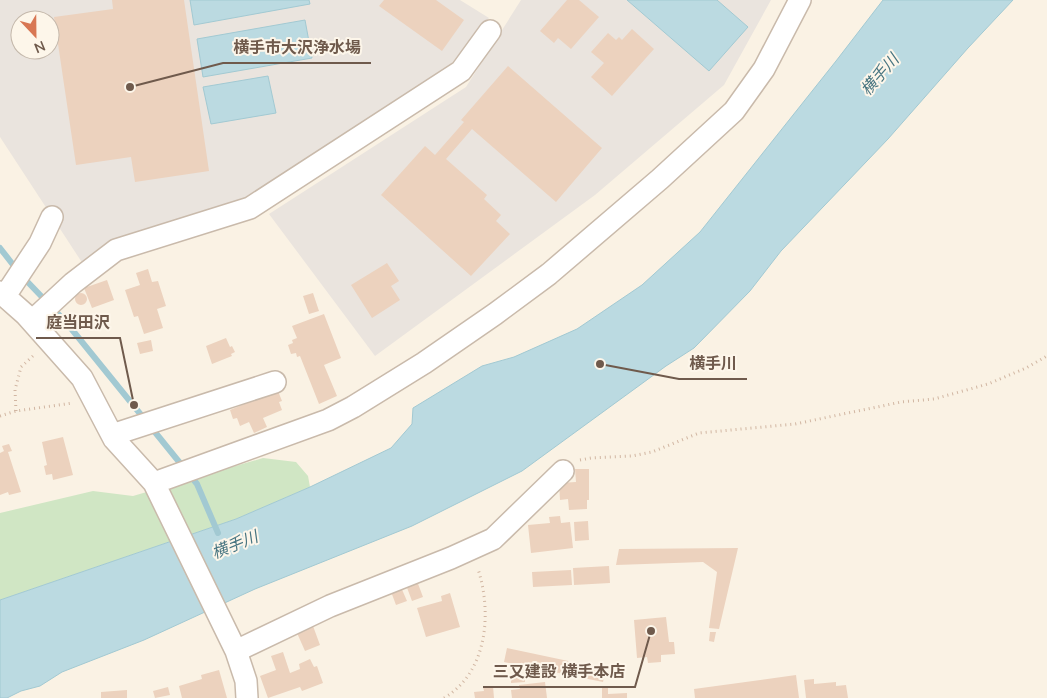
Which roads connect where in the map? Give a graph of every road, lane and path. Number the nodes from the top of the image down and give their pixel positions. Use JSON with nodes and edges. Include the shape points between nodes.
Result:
{"nodes":[{"id":1,"x":800,"y":0,"type":"edge"},
{"id":2,"x":490,"y":31,"type":"dead end"},
{"id":3,"x":52,"y":217,"type":"dead end"},
{"id":4,"x":6,"y":291,"type":"edge"},
{"id":5,"x":37,"y":317,"type":"junction"},
{"id":6,"x":49,"y":341,"type":"junction"},
{"id":7,"x":1047,"y":356,"type":"edge"},
{"id":8,"x":275,"y":382,"type":"dead end"},
{"id":9,"x":94,"y":400,"type":"junction"},
{"id":10,"x":16,"y":411,"type":"junction"},
{"id":11,"x":0,"y":416,"type":"edge"},
{"id":12,"x":112,"y":435,"type":"junction"},
{"id":13,"x":563,"y":471,"type":"joint"},
{"id":14,"x":163,"y":480,"type":"junction"},
{"id":15,"x":472,"y":549,"type":"junction"},
{"id":16,"x":236,"y":651,"type":"junction"},
{"id":17,"x":247,"y":698,"type":"edge"},
{"id":18,"x":444,"y":698,"type":"edge"}],
"edges":[{"from":1,"to":14,"type":"street","via":[[764,69],[734,110],[660,179],[549,274],[424,363],[353,407],[328,420]]},
{"from":2,"to":5,"type":"street","via":[[461,71],[250,208],[116,250],[73,283]]},
{"from":3,"to":4,"type":"street","via":[[40,243]]},
{"from":4,"to":5,"type":"street"},
{"from":5,"to":6,"type":"street"},
{"from":6,"to":9,"type":"street","via":[[82,378]]},
{"from":6,"to":10,"type":"path","via":[[22,367],[16,390]]},
{"from":7,"to":13,"type":"path","via":[[988,384],[934,399],[901,402],[795,424],[699,433],[652,452],[574,461]]},
{"from":8,"to":12,"type":"street"},
{"from":9,"to":10,"type":"path"},
{"from":9,"to":12,"type":"street"},
{"from":10,"to":11,"type":"path"},
{"from":12,"to":14,"type":"street"},
{"from":13,"to":15,"type":"street","via":[[493,539]]},
{"from":14,"to":16,"type":"street"},
{"from":15,"to":16,"type":"street","via":[[330,606]]},
{"from":15,"to":18,"type":"path","via":[[483,585],[486,624],[481,650],[467,677]]},
{"from":16,"to":17,"type":"street","via":[[246,681]]}]}
